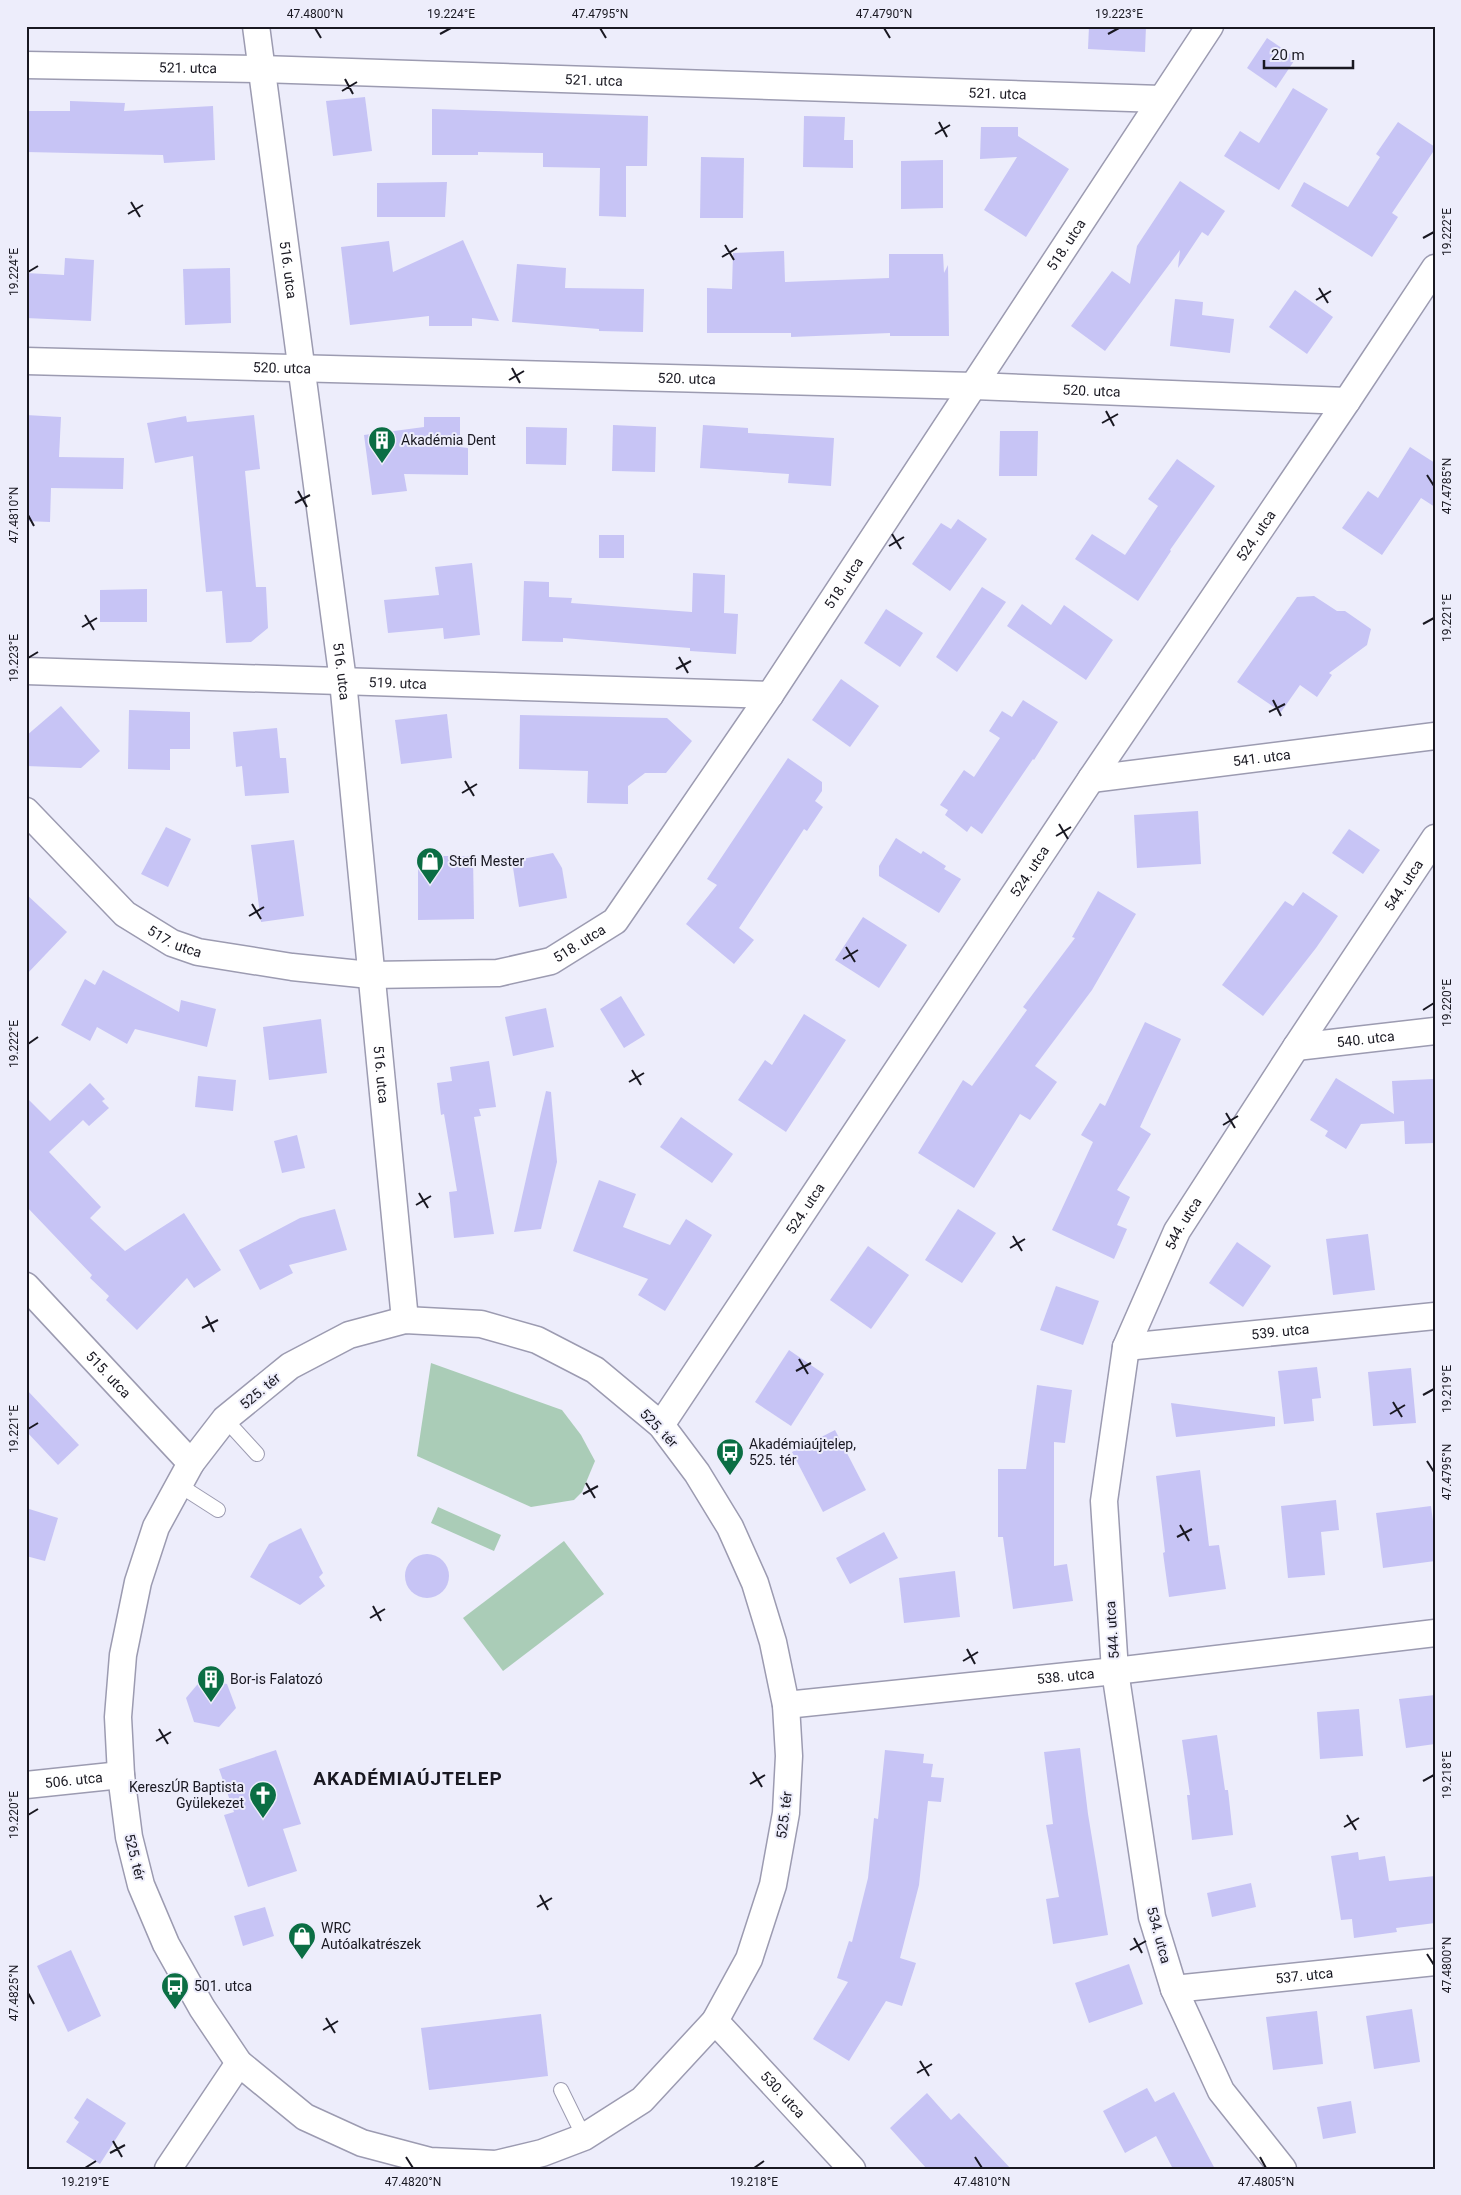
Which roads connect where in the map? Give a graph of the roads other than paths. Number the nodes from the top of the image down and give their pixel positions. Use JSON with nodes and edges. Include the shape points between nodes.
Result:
{"nodes":[{"id":1,"x":256,"y":26,"type":"edge"},
{"id":2,"x":1210,"y":26,"type":"edge"},
{"id":3,"x":26,"y":65,"type":"edge"},
{"id":4,"x":261,"y":69,"type":"junction"},
{"id":5,"x":1161,"y":98,"type":"junction"},
{"id":6,"x":1435,"y":268,"type":"edge"},
{"id":7,"x":26,"y":361,"type":"edge"},
{"id":8,"x":300,"y":368,"type":"junction"},
{"id":9,"x":974,"y":386,"type":"junction"},
{"id":10,"x":1347,"y":401,"type":"junction"},
{"id":11,"x":26,"y":671,"type":"edge"},
{"id":12,"x":343,"y":681,"type":"junction"},
{"id":13,"x":770,"y":695,"type":"junction"},
{"id":14,"x":1435,"y":736,"type":"edge"},
{"id":15,"x":1091,"y":778,"type":"junction"},
{"id":16,"x":26,"y":811,"type":"edge"},
{"id":17,"x":1435,"y":838,"type":"edge"},
{"id":18,"x":370,"y":975,"type":"junction"},
{"id":19,"x":1435,"y":1031,"type":"edge"},
{"id":20,"x":1296,"y":1047,"type":"junction"},
{"id":21,"x":26,"y":1286,"type":"edge"},
{"id":22,"x":1435,"y":1316,"type":"edge"},
{"id":23,"x":405,"y":1320,"type":"junction"},
{"id":24,"x":1126,"y":1347,"type":"junction"},
{"id":25,"x":225,"y":1419,"type":"junction"},
{"id":26,"x":661,"y":1425,"type":"junction"},
{"id":27,"x":257,"y":1454,"type":"dead end"},
{"id":28,"x":185,"y":1474,"type":"junction"},
{"id":29,"x":218,"y":1510,"type":"dead end"},
{"id":30,"x":1435,"y":1633,"type":"edge"},
{"id":31,"x":1115,"y":1670,"type":"junction"},
{"id":32,"x":786,"y":1705,"type":"junction"},
{"id":33,"x":121,"y":1775,"type":"junction"},
{"id":34,"x":26,"y":1785,"type":"edge"},
{"id":35,"x":1435,"y":1962,"type":"edge"},
{"id":36,"x":1174,"y":1990,"type":"junction"},
{"id":37,"x":715,"y":2021,"type":"junction"},
{"id":38,"x":239,"y":2063,"type":"junction"},
{"id":39,"x":561,"y":2090,"type":"dead end"},
{"id":40,"x":584,"y":2137,"type":"junction"},
{"id":41,"x":496,"y":2167,"type":"edge"},
{"id":42,"x":168,"y":2169,"type":"edge"},
{"id":43,"x":852,"y":2169,"type":"edge"},
{"id":44,"x":1283,"y":2169,"type":"edge"}],
"edges":[{"from":1,"to":4,"type":"street","name":"516. utca"},
{"from":2,"to":5,"type":"street","name":"518. utca"},
{"from":3,"to":4,"type":"street","name":"521. utca"},
{"from":4,"to":5,"type":"street","name":"521. utca"},
{"from":4,"to":8,"type":"street","name":"516. utca"},
{"from":5,"to":9,"type":"street","name":"518. utca"},
{"from":6,"to":10,"type":"street","name":"524. utca"},
{"from":7,"to":8,"type":"street","name":"520. utca"},
{"from":8,"to":9,"type":"street","name":"520. utca"},
{"from":8,"to":12,"type":"street","name":"516. utca"},
{"from":9,"to":10,"type":"street","name":"520. utca"},
{"from":9,"to":13,"type":"street","name":"518. utca"},
{"from":10,"to":15,"type":"street","name":"524. utca"},
{"from":11,"to":12,"type":"street","name":"519. utca"},
{"from":12,"to":13,"type":"street","name":"519. utca"},
{"from":12,"to":18,"type":"street","name":"516. utca"},
{"from":13,"to":18,"type":"street","name":"518. utca","via":[[615,921],[551,961],[498,973]]},
{"from":14,"to":15,"type":"street","name":"541. utca"},
{"from":15,"to":26,"type":"street","name":"524. utca"},
{"from":16,"to":18,"type":"street","name":"517. utca","via":[[125,914],[172,943],[198,952]]},
{"from":17,"to":20,"type":"street","name":"544. utca"},
{"from":18,"to":23,"type":"street","name":"516. utca"},
{"from":19,"to":20,"type":"street","name":"540. utca"},
{"from":20,"to":24,"type":"street","name":"544. utca","via":[[1176,1231]]},
{"from":21,"to":28,"type":"street","name":"515. utca"},
{"from":22,"to":24,"type":"street","name":"539. utca"},
{"from":23,"to":25,"type":"street","name":"525. tér","via":[[349,1335],[290,1366]]},
{"from":23,"to":26,"type":"street","name":"525. tér","via":[[481,1324],[537,1340],[595,1370]]},
{"from":24,"to":31,"type":"street","name":"544. utca","via":[[1104,1501]]},
{"from":25,"to":27,"type":"lane"},
{"from":25,"to":28,"type":"street","name":"525. tér"},
{"from":26,"to":32,"type":"street","name":"525. tér","via":[[697,1473],[734,1535],[755,1583],[768,1625]]},
{"from":28,"to":29,"type":"lane"},
{"from":28,"to":33,"type":"street","name":"525. tér","via":[[156,1528],[138,1582],[122,1655],[118,1717]]},
{"from":30,"to":31,"type":"street","name":"538. utca"},
{"from":31,"to":32,"type":"street","name":"538. utca"},
{"from":31,"to":36,"type":"street","name":"534. utca","via":[[1152,1917]]},
{"from":32,"to":37,"type":"street","name":"525. tér","via":[[789,1756],[786,1813],[773,1885],[749,1959]]},
{"from":33,"to":34,"type":"street","name":"506. utca"},
{"from":33,"to":38,"type":"street","name":"525. tér","via":[[129,1837],[141,1885],[166,1944],[202,2008]]},
{"from":35,"to":36,"type":"street","name":"537. utca"},
{"from":36,"to":44,"type":"street","name":"534. utca","via":[[1221,2091]]},
{"from":37,"to":40,"type":"street","name":"525. tér","via":[[642,2100]]},
{"from":37,"to":43,"type":"street","name":"530. utca"},
{"from":38,"to":41,"type":"street","name":"525. tér","via":[[305,2117],[362,2143],[430,2161]]},
{"from":38,"to":42,"type":"street"},
{"from":39,"to":40,"type":"lane"},
{"from":40,"to":41,"type":"street","name":"525. tér"}]}
